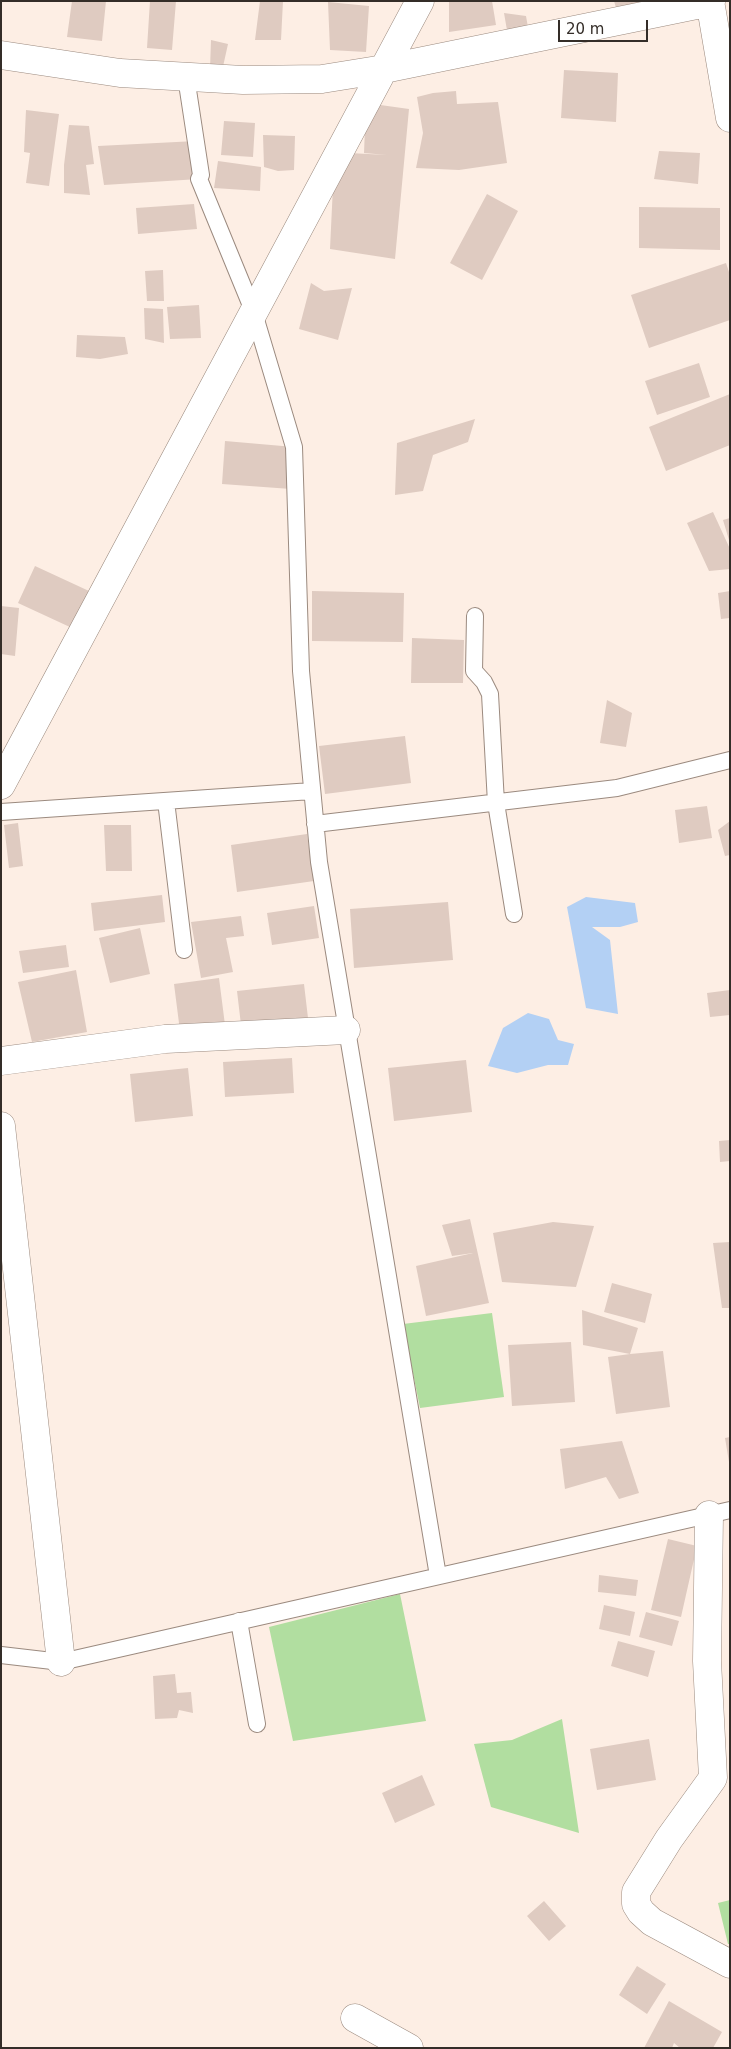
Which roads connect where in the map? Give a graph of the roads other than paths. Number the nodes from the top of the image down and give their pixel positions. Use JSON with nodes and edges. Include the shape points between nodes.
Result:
{"nodes":[{"id":1,"x":420,"y":1,"type":"edge"},
{"id":2,"x":710,"y":2,"type":"edge"},
{"id":3,"x":1,"y":55,"type":"edge"},
{"id":4,"x":384,"y":69,"type":"junction"},
{"id":5,"x":186,"y":77,"type":"junction"},
{"id":6,"x":730,"y":118,"type":"edge"},
{"id":7,"x":254,"y":313,"type":"junction"},
{"id":8,"x":475,"y":616,"type":"dead end"},
{"id":9,"x":730,"y":760,"type":"edge"},
{"id":10,"x":1,"y":785,"type":"edge"},
{"id":11,"x":312,"y":791,"type":"junction"},
{"id":12,"x":166,"y":801,"type":"junction"},
{"id":13,"x":496,"y":803,"type":"junction"},
{"id":14,"x":1,"y":812,"type":"edge"},
{"id":15,"x":315,"y":824,"type":"junction"},
{"id":16,"x":514,"y":914,"type":"dead end"},
{"id":17,"x":184,"y":950,"type":"dead end"},
{"id":18,"x":346,"y":1030,"type":"junction"},
{"id":19,"x":1,"y":1061,"type":"edge"},
{"id":20,"x":1,"y":1126,"type":"edge"},
{"id":21,"x":719,"y":1513,"type":"edge"},
{"id":22,"x":438,"y":1576,"type":"junction"},
{"id":23,"x":239,"y":1621,"type":"junction"},
{"id":24,"x":1,"y":1655,"type":"edge"},
{"id":25,"x":61,"y":1662,"type":"junction"},
{"id":26,"x":257,"y":1724,"type":"dead end"},
{"id":27,"x":721,"y":1776,"type":"edge"},
{"id":28,"x":730,"y":1964,"type":"edge"},
{"id":29,"x":355,"y":2018,"type":"dead end"},
{"id":30,"x":409,"y":2048,"type":"edge"}],
"edges":[{"from":1,"to":4,"type":"street"},
{"from":2,"to":4,"type":"street"},
{"from":2,"to":6,"type":"street"},
{"from":3,"to":5,"type":"street","via":[[120,73]]},
{"from":4,"to":5,"type":"street","via":[[322,79]]},
{"from":4,"to":7,"type":"street"},
{"from":5,"to":7,"type":"lane","via":[[199,179]]},
{"from":7,"to":10,"type":"street"},
{"from":7,"to":11,"type":"lane","via":[[294,447],[301,671]]},
{"from":8,"to":13,"type":"lane","via":[[474,671],[490,694]]},
{"from":9,"to":13,"type":"lane","via":[[617,788]]},
{"from":11,"to":12,"type":"lane"},
{"from":11,"to":15,"type":"lane"},
{"from":12,"to":14,"type":"lane"},
{"from":12,"to":17,"type":"lane"},
{"from":13,"to":15,"type":"lane"},
{"from":13,"to":16,"type":"lane"},
{"from":15,"to":18,"type":"lane"},
{"from":18,"to":19,"type":"street","via":[[165,1039]]},
{"from":18,"to":22,"type":"lane"},
{"from":20,"to":25,"type":"street"},
{"from":21,"to":22,"type":"lane"},
{"from":21,"to":27,"type":"street","via":[[707,1661]]},
{"from":22,"to":23,"type":"lane"},
{"from":23,"to":25,"type":"lane"},
{"from":23,"to":26,"type":"lane"},
{"from":24,"to":25,"type":"lane"},
{"from":27,"to":28,"type":"street","via":[[670,1839],[636,1892],[636,1904],[652,1922]]},
{"from":29,"to":30,"type":"street"}]}
